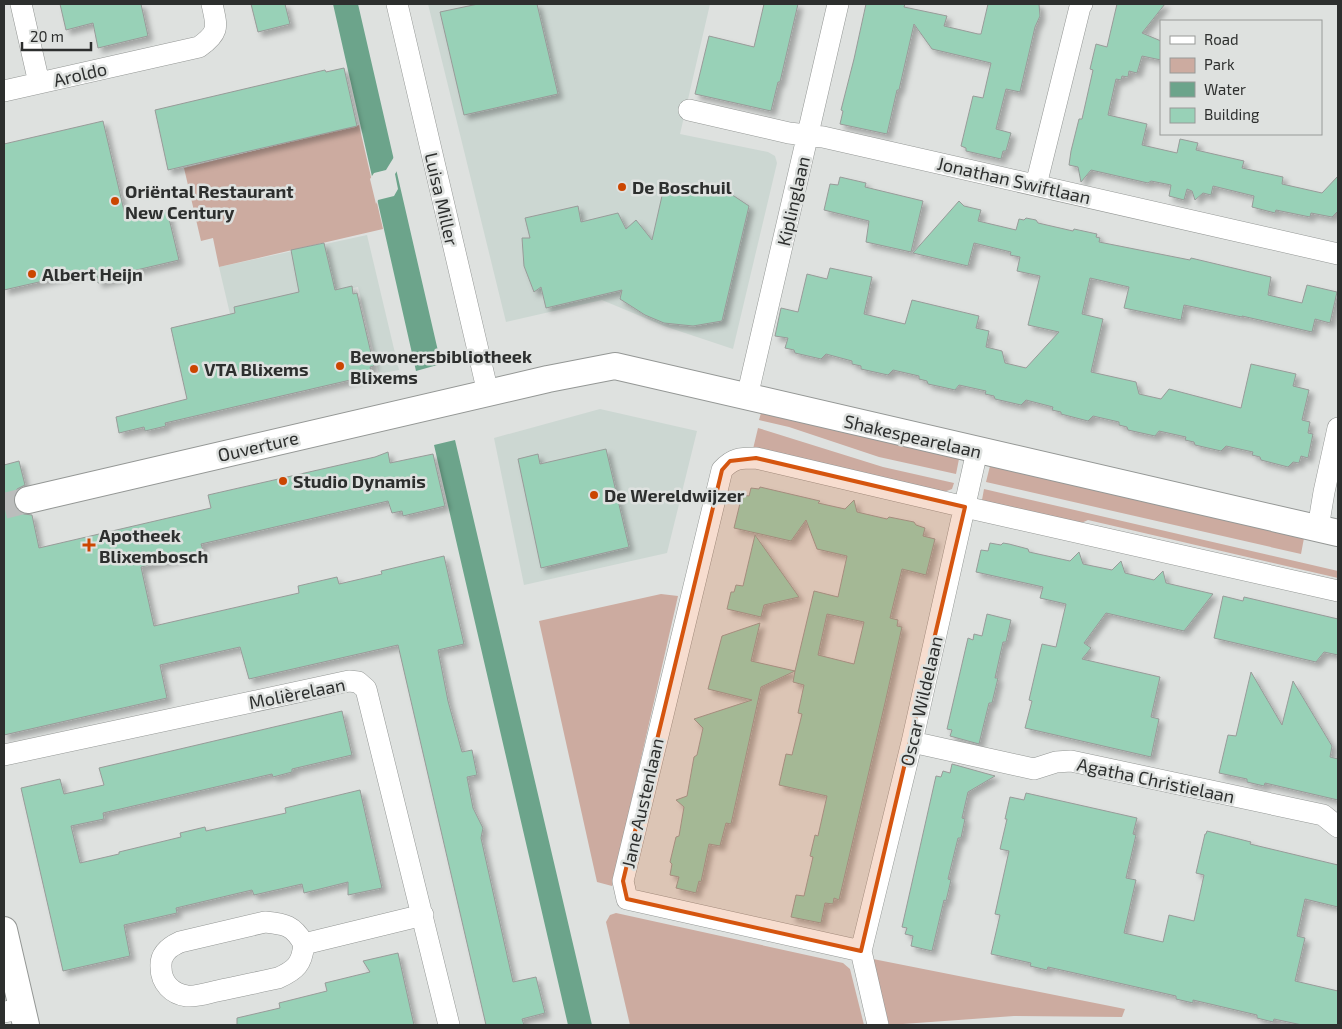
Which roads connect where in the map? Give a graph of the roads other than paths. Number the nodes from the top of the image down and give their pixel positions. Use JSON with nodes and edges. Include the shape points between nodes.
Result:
{"nodes":[{"id":1,"x":21,"y":4,"type":"edge"},
{"id":2,"x":212,"y":4,"type":"edge"},
{"id":3,"x":397,"y":4,"type":"edge"},
{"id":4,"x":838,"y":4,"type":"edge"},
{"id":5,"x":1082,"y":4,"type":"edge"},
{"id":6,"x":39,"y":83,"type":"junction"},
{"id":7,"x":4,"y":91,"type":"edge"},
{"id":8,"x":689,"y":110,"type":"dead end"},
{"id":9,"x":808,"y":136,"type":"junction"},
{"id":10,"x":1036,"y":184,"type":"junction"},
{"id":11,"x":1338,"y":254,"type":"edge"},
{"id":12,"x":488,"y":393,"type":"junction"},
{"id":13,"x":747,"y":397,"type":"junction"},
{"id":14,"x":1338,"y":428,"type":"edge"},
{"id":15,"x":977,"y":451,"type":"junction"},
{"id":16,"x":28,"y":500,"type":"tunnel mouth"},
{"id":17,"x":965,"y":507,"type":"junction"},
{"id":18,"x":1328,"y":530,"type":"edge"},
{"id":19,"x":1338,"y":591,"type":"edge"},
{"id":20,"x":912,"y":742,"type":"junction"},
{"id":21,"x":4,"y":755,"type":"edge"},
{"id":22,"x":1338,"y":827,"type":"edge"},
{"id":23,"x":423,"y":915,"type":"junction"},
{"id":24,"x":4,"y":930,"type":"edge"},
{"id":25,"x":304,"y":944,"type":"junction"},
{"id":26,"x":861,"y":951,"type":"junction"},
{"id":27,"x":17,"y":1016,"type":"edge"},
{"id":28,"x":449,"y":1025,"type":"edge"},
{"id":29,"x":878,"y":1025,"type":"edge"}],
"edges":[{"from":1,"to":6,"type":"street"},
{"from":2,"to":6,"type":"street","name":"Aroldo","via":[[216,24],[212,38],[199,47]]},
{"from":3,"to":12,"type":"street","name":"Luisa Miller"},
{"from":4,"to":9,"type":"street","name":"Kiplinglaan"},
{"from":5,"to":10,"type":"street"},
{"from":6,"to":7,"type":"street","name":"Aroldo"},
{"from":8,"to":9,"type":"street","name":"Jonathan Swiftlaan"},
{"from":9,"to":10,"type":"street","name":"Jonathan Swiftlaan"},
{"from":9,"to":13,"type":"street","name":"Kiplinglaan"},
{"from":10,"to":11,"type":"street","name":"Jonathan Swiftlaan"},
{"from":12,"to":13,"type":"street","name":"Shakespearelaan","via":[[615,366]]},
{"from":12,"to":16,"type":"street","name":"Ouverture"},
{"from":13,"to":15,"type":"street","name":"Shakespearelaan"},
{"from":14,"to":18,"type":"street","via":[[1324,492]]},
{"from":15,"to":17,"type":"street","name":"Oscar Wildelaan"},
{"from":15,"to":18,"type":"street","name":"Shakespearelaan"},
{"from":17,"to":19,"type":"street"},
{"from":17,"to":20,"type":"street","name":"Oscar Wildelaan"},
{"from":17,"to":26,"type":"street","name":"Jane Austenlaan","via":[[756,458],[730,461],[722,470],[623,881],[627,899]]},
{"from":20,"to":22,"type":"street","name":"Agatha Christielaan","via":[[1034,769],[1071,761],[1113,769],[1323,815]]},
{"from":20,"to":26,"type":"street","name":"Oscar Wildelaan"},
{"from":21,"to":23,"type":"street","name":"Molièrelaan","via":[[349,681],[358,682],[366,689]]},
{"from":23,"to":25,"type":"street"},
{"from":23,"to":28,"type":"street","name":"Molièrelaan"},
{"from":24,"to":27,"type":"street"},
{"from":25,"to":25,"type":"street","via":[[292,928],[265,922],[180,942],[162,955],[160,966],[165,984],[174,992],[192,996],[278,978],[291,972],[300,963]]},
{"from":26,"to":29,"type":"street"}]}
